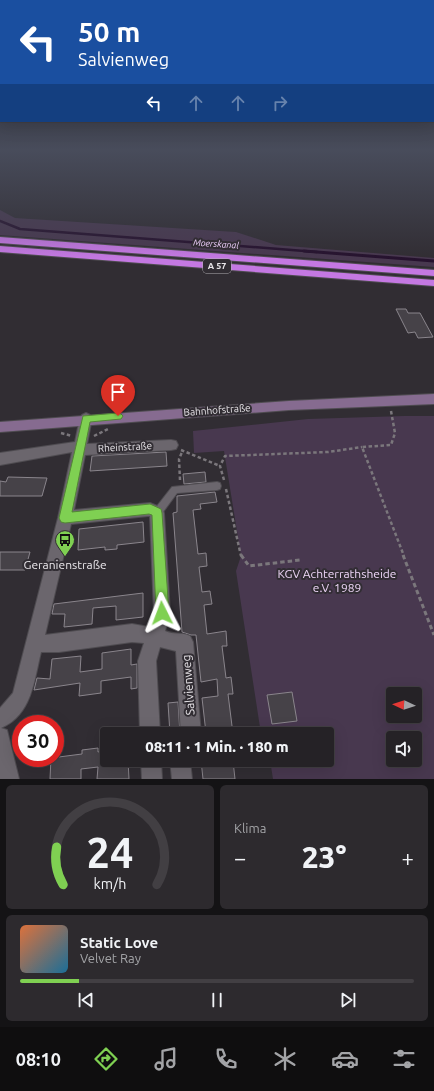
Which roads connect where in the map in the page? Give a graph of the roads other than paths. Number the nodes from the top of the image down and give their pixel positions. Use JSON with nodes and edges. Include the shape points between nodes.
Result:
{"nodes":[{"id":1,"x":0,"y":240,"type":"edge"},
{"id":2,"x":0,"y":249,"type":"edge"},
{"id":3,"x":434,"y":273,"type":"edge"},
{"id":4,"x":434,"y":283,"type":"edge"},
{"id":5,"x":434,"y":399,"type":"edge"},
{"id":6,"x":86,"y":418,"type":"junction"},
{"id":7,"x":0,"y":427,"type":"edge"},
{"id":8,"x":80,"y":448,"type":"junction"},
{"id":9,"x":177,"y":448,"type":"road end"},
{"id":10,"x":0,"y":458,"type":"edge"},
{"id":11,"x":220,"y":484,"type":"road end"},
{"id":12,"x":157,"y":513,"type":"junction"},
{"id":13,"x":65,"y":518,"type":"junction"},
{"id":14,"x":155,"y":636,"type":"junction"},
{"id":15,"x":34,"y":644,"type":"junction"},
{"id":16,"x":0,"y":719,"type":"edge"},
{"id":17,"x":150,"y":727,"type":"edge"},
{"id":18,"x":190,"y":727,"type":"edge"},
{"id":19,"x":0,"y":737,"type":"edge"},
{"id":20,"x":181,"y":767,"type":"edge"},
{"id":21,"x":9,"y":779,"type":"edge"},
{"id":22,"x":182,"y":779,"type":"edge"}],
"edges":[{"from":1,"to":3,"type":"highway","number":"A 57"},
{"from":2,"to":4,"type":"highway","number":"A 57"},
{"from":5,"to":6,"type":"main road","name":"Bahnhofstraße"},
{"from":6,"to":7,"type":"main road","name":"Bahnhofstraße"},
{"from":6,"to":8,"type":"street"},
{"from":8,"to":9,"type":"street","name":"Rheinstraße"},
{"from":8,"to":10,"type":"street","name":"Rheinstraße","via":[[68,447]]},
{"from":8,"to":13,"type":"street"},
{"from":11,"to":12,"type":"lane","via":[[176,490]]},
{"from":12,"to":13,"type":"street","via":[[150,509]]},
{"from":12,"to":14,"type":"street","via":[[162,613]]},
{"from":13,"to":15,"type":"street"},
{"from":14,"to":15,"type":"street","name":"Salvienweg","via":[[132,633]]},
{"from":14,"to":17,"type":"street","via":[[147,661]]},
{"from":14,"to":18,"type":"street","name":"Salvienweg","via":[[173,643],[184,642]]},
{"from":15,"to":16,"type":"street","via":[[21,697],[10,712]]},
{"from":19,"to":21,"type":"street"},
{"from":20,"to":22,"type":"street"}]}
